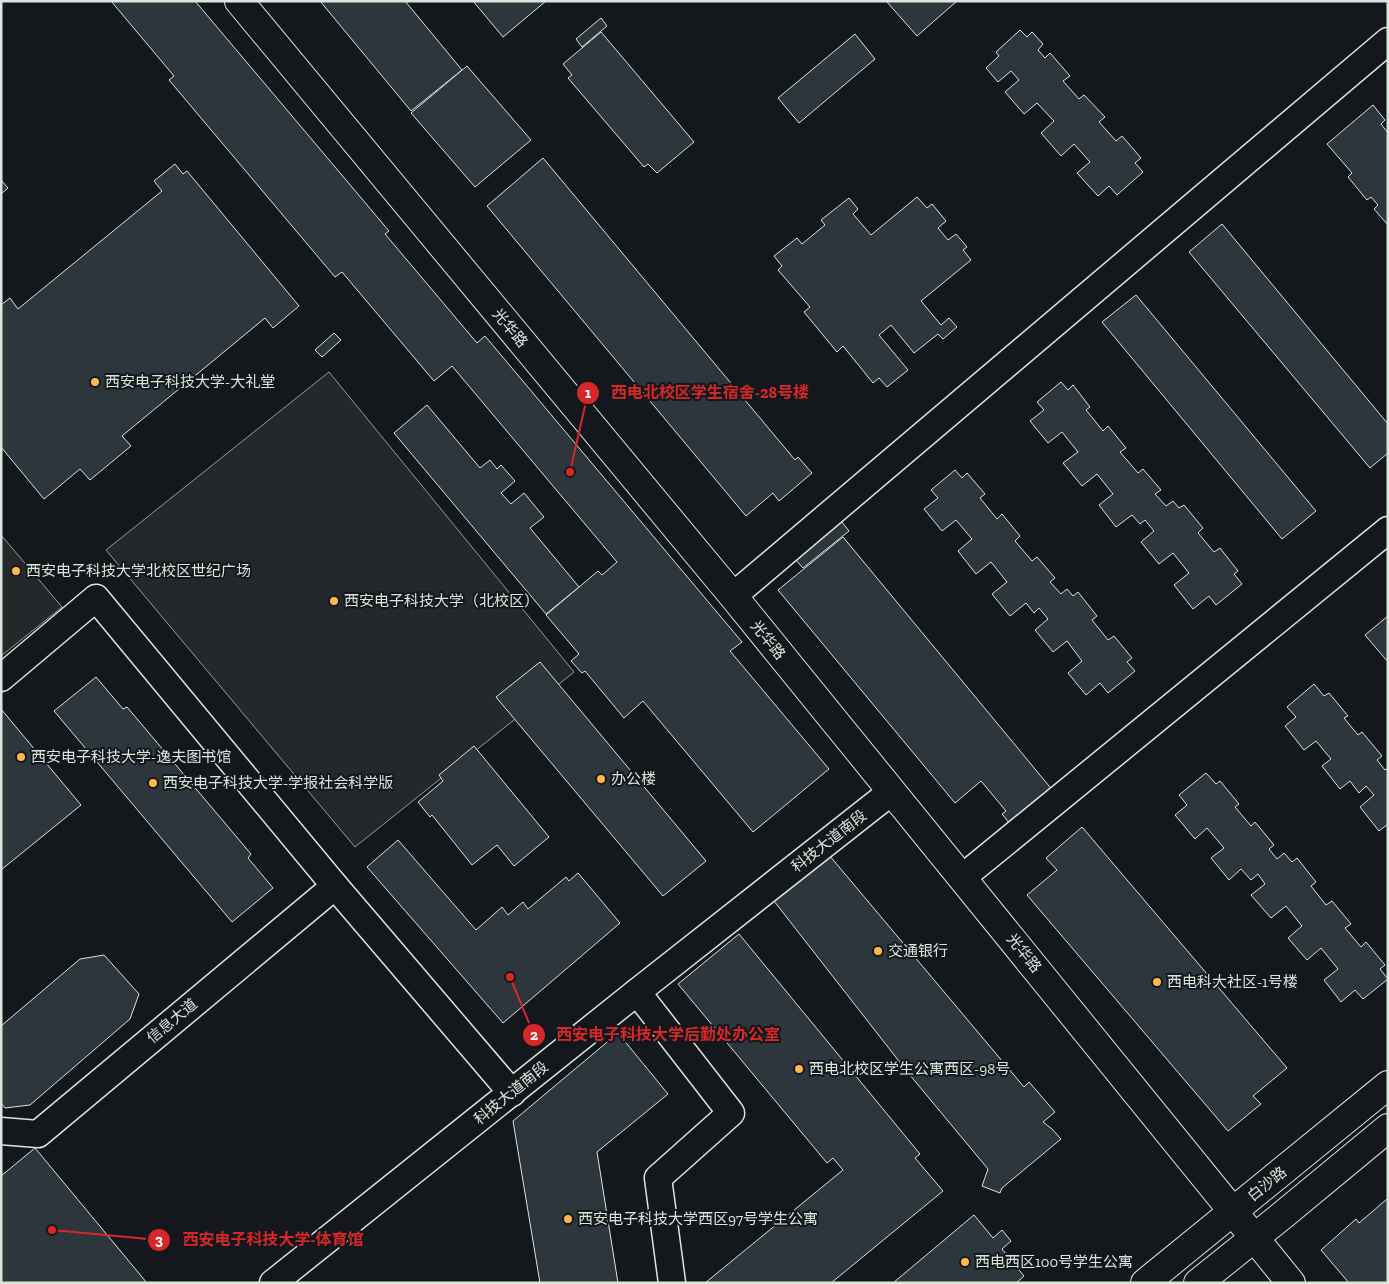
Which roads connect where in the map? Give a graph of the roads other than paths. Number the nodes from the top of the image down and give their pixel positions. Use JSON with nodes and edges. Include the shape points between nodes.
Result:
{"nodes":[{"id":1,"x":238,"y":1,"type":"edge"},
{"id":2,"x":1388,"y":41,"type":"edge"},
{"id":3,"x":1388,"y":530,"type":"edge"},
{"id":4,"x":733,"y":596,"type":"junction"},
{"id":5,"x":1,"y":678,"type":"edge"},
{"id":6,"x":891,"y":792,"type":"junction"},
{"id":7,"x":963,"y":877,"type":"junction"},
{"id":8,"x":335,"y":886,"type":"junction"},
{"id":9,"x":637,"y":992,"type":"junction"},
{"id":10,"x":1388,"y":1085,"type":"edge"},
{"id":11,"x":512,"y":1093,"type":"junction"},
{"id":12,"x":1388,"y":1128,"type":"edge"},
{"id":13,"x":1,"y":1131,"type":"edge"},
{"id":14,"x":1233,"y":1212,"type":"junction"},
{"id":15,"x":1254,"y":1237,"type":"junction"},
{"id":16,"x":273,"y":1283,"type":"edge"},
{"id":17,"x":672,"y":1283,"type":"edge"},
{"id":18,"x":1145,"y":1283,"type":"edge"},
{"id":19,"x":1198,"y":1283,"type":"edge"},
{"id":20,"x":1291,"y":1283,"type":"edge"}],
"edges":[{"from":1,"to":4,"type":"street","name":"光华路"},
{"from":2,"to":4,"type":"street"},
{"from":3,"to":7,"type":"street"},
{"from":4,"to":6,"type":"street","name":"光华路"},
{"from":5,"to":8,"type":"street","via":[[96,598]]},
{"from":6,"to":7,"type":"street","name":"光华路"},
{"from":6,"to":9,"type":"street","name":"科技大道南段"},
{"from":7,"to":14,"type":"street","name":"光华路"},
{"from":8,"to":11,"type":"street"},
{"from":8,"to":13,"type":"street","name":"信息大道","via":[[38,1134]]},
{"from":9,"to":11,"type":"street","name":"科技大道南段"},
{"from":9,"to":17,"type":"street","via":[[732,1113],[658,1178]]},
{"from":10,"to":14,"type":"street","name":"白沙路"},
{"from":11,"to":16,"type":"street","name":"科技大道南段"},
{"from":12,"to":15,"type":"street"},
{"from":14,"to":15,"type":"street","name":"光华路"},
{"from":14,"to":18,"type":"street","name":"白沙路"},
{"from":15,"to":19,"type":"street"},
{"from":15,"to":20,"type":"street","name":"光华路"}]}
